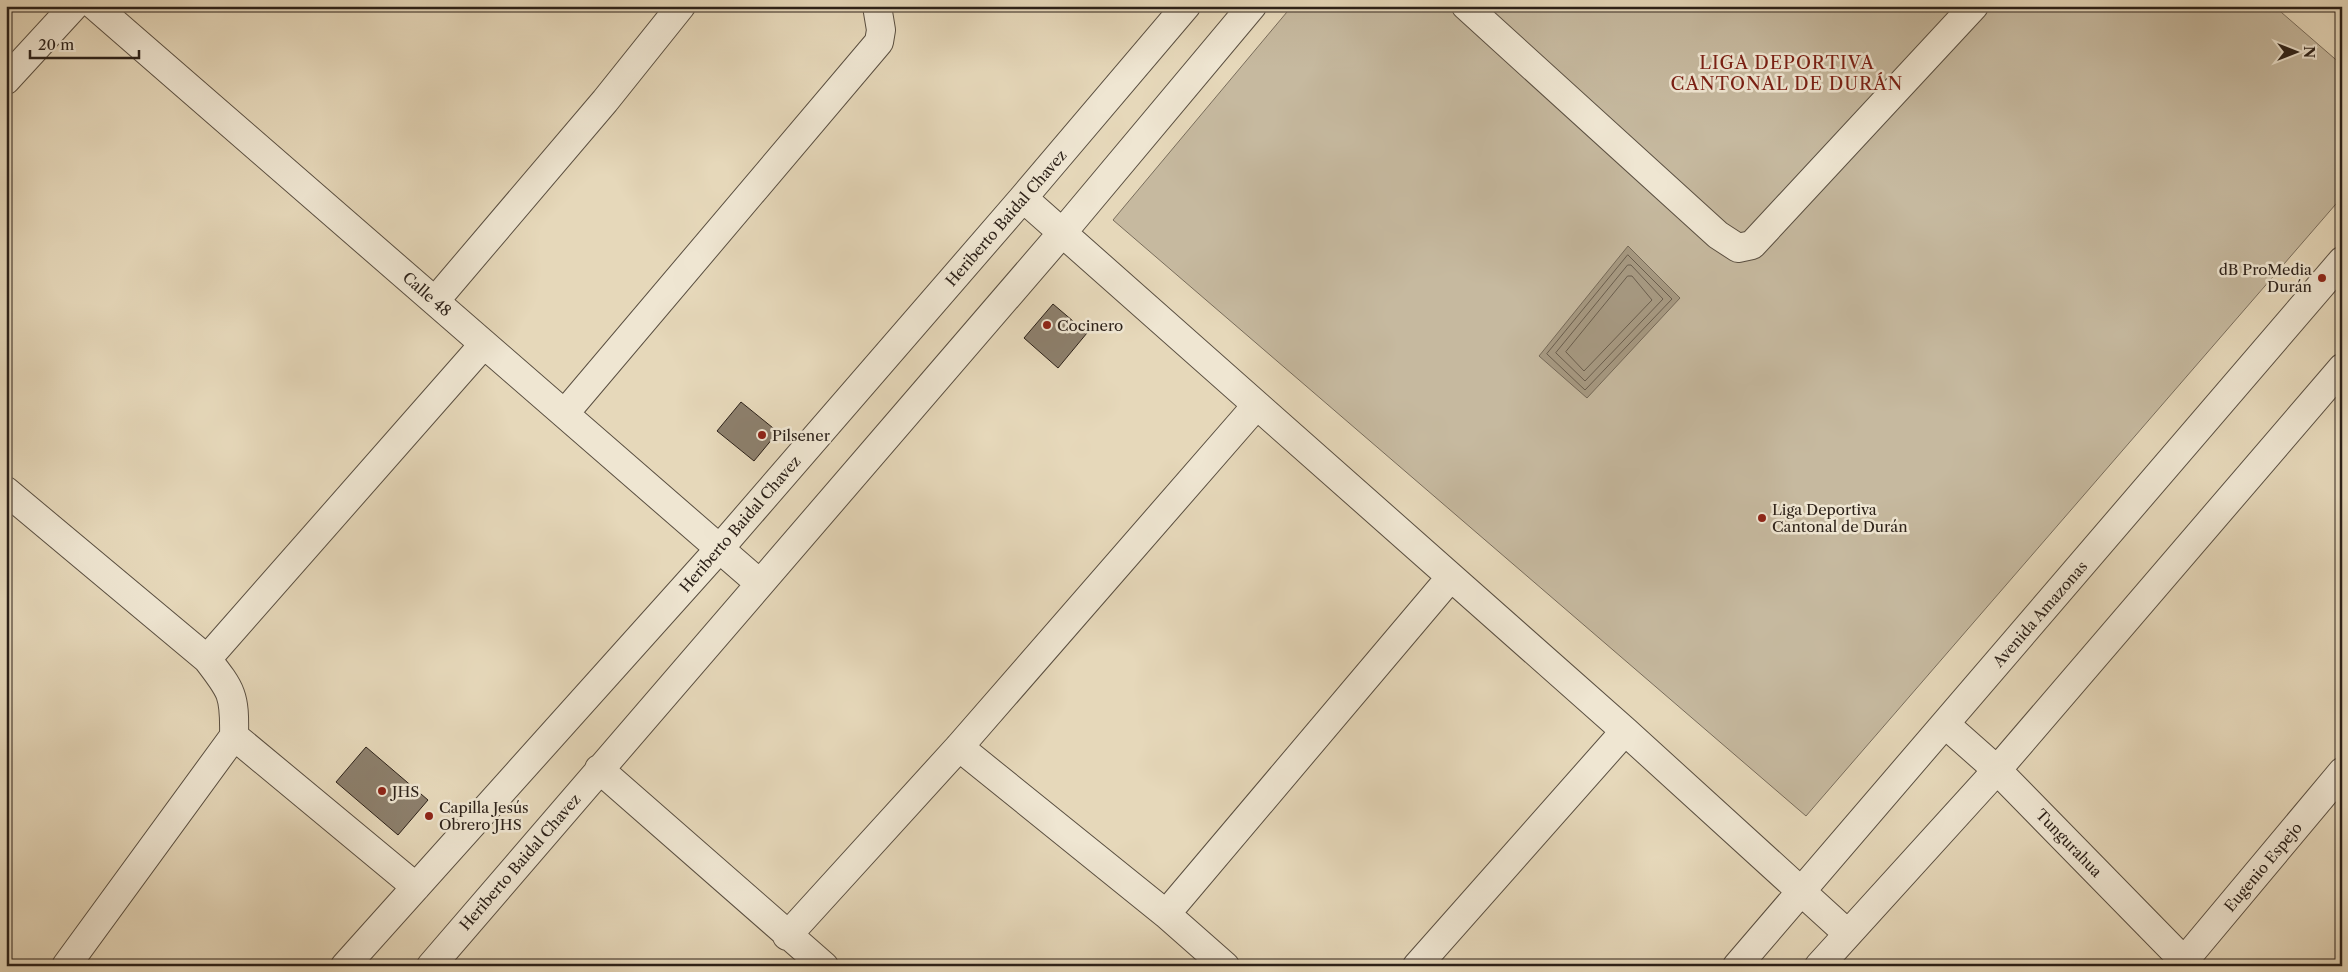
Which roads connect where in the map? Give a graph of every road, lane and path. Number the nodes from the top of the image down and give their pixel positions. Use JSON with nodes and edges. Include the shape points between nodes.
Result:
{"nodes":[{"id":1,"x":74,"y":6,"type":"edge"},
{"id":2,"x":95,"y":6,"type":"edge"},
{"id":3,"x":681,"y":6,"type":"edge"},
{"id":4,"x":878,"y":6,"type":"edge"},
{"id":5,"x":1186,"y":6,"type":"edge"},
{"id":6,"x":1252,"y":6,"type":"edge"},
{"id":7,"x":1466,"y":6,"type":"edge"},
{"id":8,"x":1974,"y":6,"type":"edge"},
{"id":9,"x":6,"y":80,"type":"edge"},
{"id":10,"x":1023,"y":198,"type":"junction"},
{"id":11,"x":1062,"y":233,"type":"junction"},
{"id":12,"x":2342,"y":261,"type":"edge"},
{"id":13,"x":435,"y":301,"type":"junction"},
{"id":14,"x":484,"y":344,"type":"junction"},
{"id":15,"x":2342,"y":368,"type":"edge"},
{"id":16,"x":1256,"y":406,"type":"junction"},
{"id":17,"x":565,"y":413,"type":"junction"},
{"id":18,"x":6,"y":491,"type":"edge"},
{"id":19,"x":720,"y":548,"type":"junction"},
{"id":20,"x":1450,"y":578,"type":"junction"},
{"id":21,"x":759,"y":583,"type":"junction"},
{"id":22,"x":207,"y":659,"type":"junction"},
{"id":23,"x":1945,"y":724,"type":"junction"},
{"id":24,"x":1625,"y":731,"type":"junction"},
{"id":25,"x":234,"y":736,"type":"junction"},
{"id":26,"x":959,"y":747,"type":"junction"},
{"id":27,"x":600,"y":770,"type":"junction"},
{"id":28,"x":1998,"y":770,"type":"junction"},
{"id":29,"x":2342,"y":772,"type":"edge"},
{"id":30,"x":416,"y":887,"type":"junction"},
{"id":31,"x":1802,"y":890,"type":"junction"},
{"id":32,"x":1166,"y":914,"type":"junction"},
{"id":33,"x":1848,"y":934,"type":"junction"},
{"id":34,"x":787,"y":936,"type":"junction"},
{"id":35,"x":2186,"y":963,"type":"edge"},
{"id":36,"x":66,"y":966,"type":"edge"},
{"id":37,"x":345,"y":966,"type":"edge"},
{"id":38,"x":430,"y":966,"type":"edge"},
{"id":39,"x":824,"y":966,"type":"edge"},
{"id":40,"x":1224,"y":966,"type":"edge"},
{"id":41,"x":1417,"y":966,"type":"edge"},
{"id":42,"x":1737,"y":966,"type":"edge"},
{"id":43,"x":1819,"y":966,"type":"edge"}],
"edges":[{"from":1,"to":9,"type":"street"},
{"from":2,"to":13,"type":"street","name":"Calle 48"},
{"from":3,"to":13,"type":"street"},
{"from":4,"to":17,"type":"street","via":[[879,42]]},
{"from":5,"to":10,"type":"street","name":"Heriberto Baidal Chavez"},
{"from":6,"to":11,"type":"street","name":"Heriberto Baidal Chavez"},
{"from":7,"to":8,"type":"street","via":[[1718,235],[1738,248],[1752,245]]},
{"from":10,"to":11,"type":"street"},
{"from":10,"to":19,"type":"street","name":"Heriberto Baidal Chavez"},
{"from":11,"to":16,"type":"street"},
{"from":11,"to":21,"type":"street","name":"Heriberto Baidal Chavez"},
{"from":12,"to":23,"type":"street","name":"Avenida Amazonas"},
{"from":13,"to":14,"type":"street","name":"Calle 48"},
{"from":14,"to":17,"type":"street","name":"Calle 48"},
{"from":14,"to":22,"type":"street"},
{"from":15,"to":28,"type":"street"},
{"from":16,"to":20,"type":"street"},
{"from":16,"to":26,"type":"street"},
{"from":17,"to":19,"type":"street","name":"Calle 48"},
{"from":18,"to":22,"type":"street"},
{"from":19,"to":21,"type":"street","name":"Calle 48"},
{"from":19,"to":30,"type":"street","name":"Heriberto Baidal Chavez"},
{"from":20,"to":24,"type":"street"},
{"from":20,"to":32,"type":"street"},
{"from":21,"to":27,"type":"street","name":"Heriberto Baidal Chavez"},
{"from":22,"to":25,"type":"street","via":[[229,688],[234,709]]},
{"from":23,"to":28,"type":"street","name":"Tungurahua"},
{"from":23,"to":31,"type":"street","name":"Avenida Amazonas"},
{"from":24,"to":31,"type":"street"},
{"from":24,"to":41,"type":"street"},
{"from":25,"to":30,"type":"street"},
{"from":25,"to":36,"type":"street"},
{"from":26,"to":32,"type":"street"},
{"from":26,"to":34,"type":"street"},
{"from":27,"to":34,"type":"street"},
{"from":27,"to":38,"type":"street","name":"Heriberto Baidal Chavez"},
{"from":28,"to":33,"type":"street"},
{"from":28,"to":35,"type":"street","name":"Tungurahua"},
{"from":29,"to":35,"type":"street","name":"Eugenio Espejo"},
{"from":30,"to":37,"type":"street","name":"Heriberto Baidal Chavez"},
{"from":31,"to":33,"type":"street"},
{"from":31,"to":42,"type":"street","name":"Avenida Amazonas"},
{"from":32,"to":40,"type":"street"},
{"from":33,"to":43,"type":"street"},
{"from":34,"to":39,"type":"street"}]}
